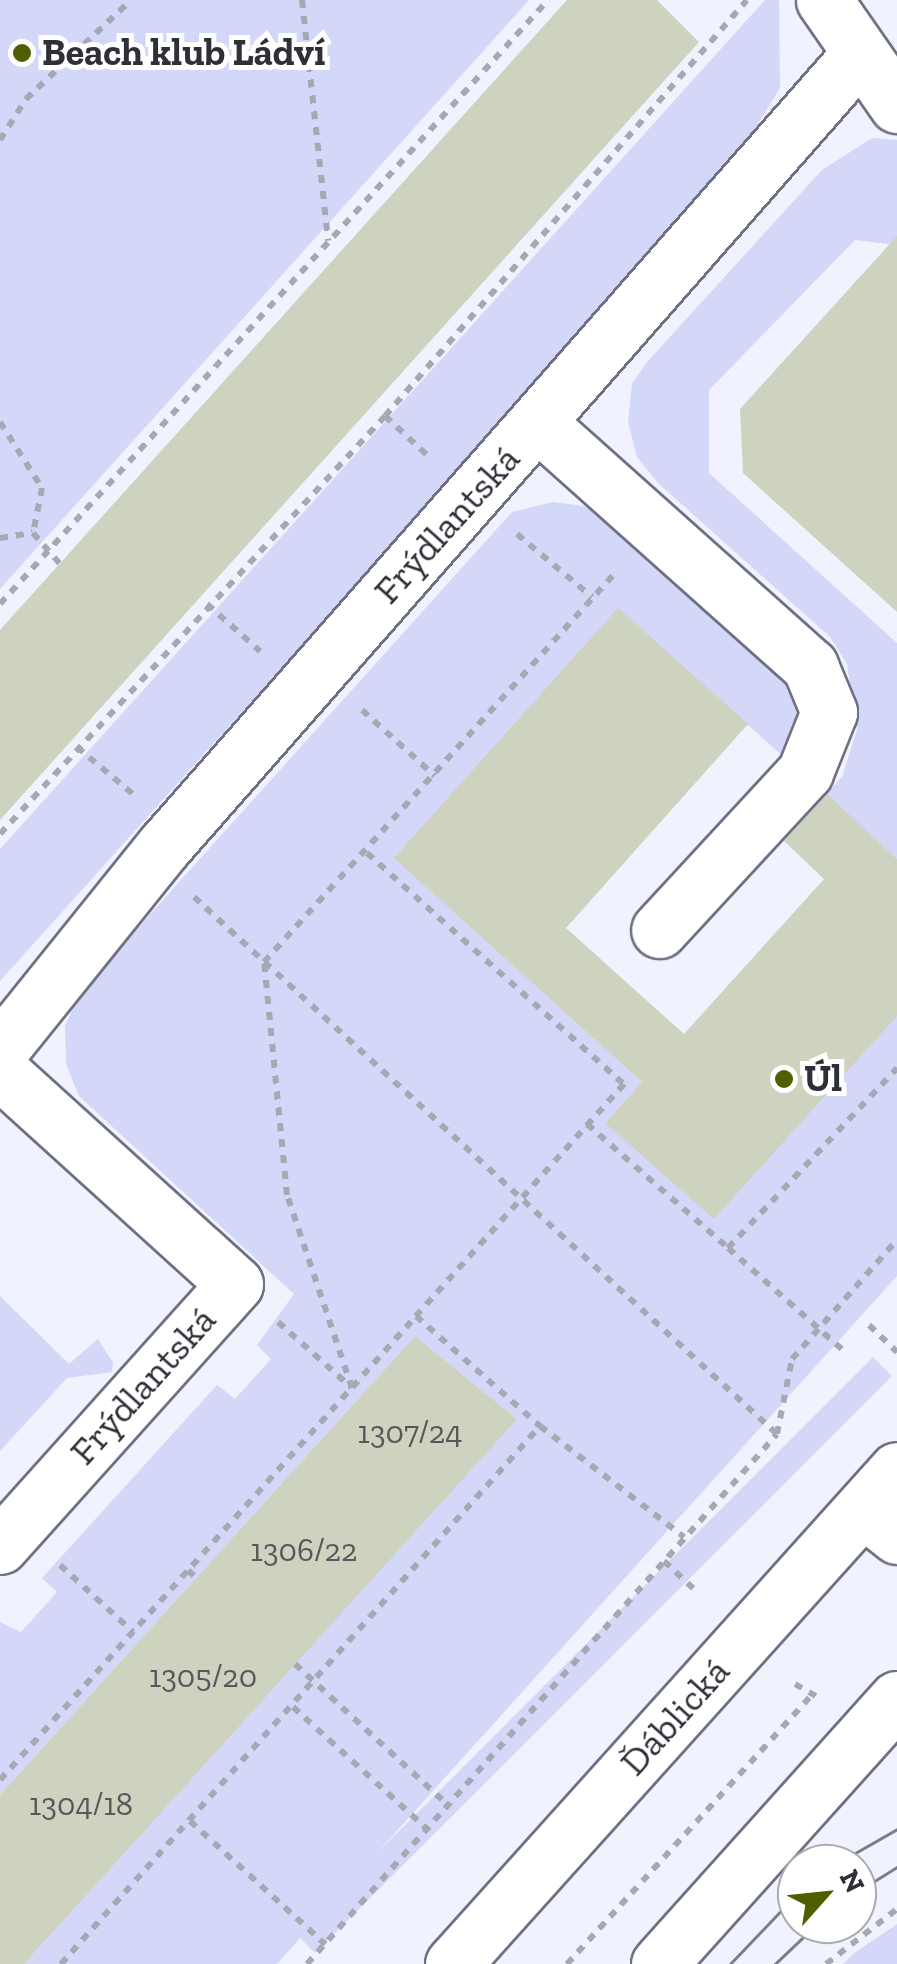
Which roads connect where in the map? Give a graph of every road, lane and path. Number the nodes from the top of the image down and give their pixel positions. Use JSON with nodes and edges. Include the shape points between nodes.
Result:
{"nodes":[{"id":1,"x":131,"y":0,"type":"edge"},
{"id":2,"x":302,"y":0,"type":"edge"},
{"id":3,"x":548,"y":0,"type":"edge"},
{"id":4,"x":748,"y":0,"type":"edge"},
{"id":5,"x":824,"y":0,"type":"edge"},
{"id":6,"x":858,"y":56,"type":"junction"},
{"id":7,"x":897,"y":105,"type":"edge"},
{"id":8,"x":0,"y":140,"type":"edge"},
{"id":9,"x":328,"y":241,"type":"junction"},
{"id":10,"x":386,"y":416,"type":"junction"},
{"id":11,"x":0,"y":422,"type":"edge"},
{"id":12,"x":538,"y":423,"type":"junction"},
{"id":13,"x":438,"y":465,"type":"dead end"},
{"id":14,"x":512,"y":530,"type":"dead end"},
{"id":15,"x":32,"y":533,"type":"junction"},
{"id":16,"x":0,"y":538,"type":"edge"},
{"id":17,"x":49,"y":550,"type":"junction"},
{"id":18,"x":60,"y":564,"type":"dead end"},
{"id":19,"x":0,"y":604,"type":"edge"},
{"id":20,"x":150,"y":652,"type":"dead end"},
{"id":21,"x":161,"y":662,"type":"junction"},
{"id":22,"x":346,"y":696,"type":"dead end"},
{"id":23,"x":77,"y":748,"type":"junction"},
{"id":24,"x":435,"y":776,"type":"junction"},
{"id":25,"x":0,"y":834,"type":"edge"},
{"id":26,"x":165,"y":844,"type":"junction"},
{"id":27,"x":366,"y":853,"type":"junction"},
{"id":28,"x":658,"y":930,"type":"dead end"},
{"id":29,"x":264,"y":962,"type":"junction"},
{"id":30,"x":0,"y":1050,"type":"edge"},
{"id":31,"x":897,"y":1068,"type":"edge"},
{"id":32,"x":0,"y":1071,"type":"edge"},
{"id":33,"x":587,"y":1124,"type":"junction"},
{"id":34,"x":521,"y":1196,"type":"junction"},
{"id":35,"x":897,"y":1240,"type":"edge"},
{"id":36,"x":728,"y":1248,"type":"junction"},
{"id":37,"x":234,"y":1284,"type":"junction"},
{"id":38,"x":416,"y":1316,"type":"junction"},
{"id":39,"x":869,"y":1325,"type":"dead end"},
{"id":40,"x":816,"y":1329,"type":"junction"},
{"id":41,"x":844,"y":1351,"type":"dead end"},
{"id":42,"x":897,"y":1352,"type":"edge"},
{"id":43,"x":352,"y":1388,"type":"junction"},
{"id":44,"x":540,"y":1426,"type":"junction"},
{"id":45,"x":777,"y":1434,"type":"junction"},
{"id":46,"x":886,"y":1506,"type":"edge"},
{"id":47,"x":9,"y":1536,"type":"edge"},
{"id":48,"x":684,"y":1537,"type":"junction"},
{"id":49,"x":664,"y":1561,"type":"junction"},
{"id":50,"x":188,"y":1570,"type":"junction"},
{"id":51,"x":196,"y":1578,"type":"dead end"},
{"id":52,"x":696,"y":1592,"type":"dead end"},
{"id":53,"x":133,"y":1632,"type":"junction"},
{"id":54,"x":295,"y":1664,"type":"dead end"},
{"id":55,"x":314,"y":1683,"type":"junction"},
{"id":56,"x":812,"y":1694,"type":"dead end"},
{"id":57,"x":897,"y":1700,"type":"edge"},
{"id":58,"x":293,"y":1707,"type":"junction"},
{"id":59,"x":0,"y":1780,"type":"edge"},
{"id":60,"x":448,"y":1806,"type":"junction"},
{"id":61,"x":190,"y":1822,"type":"junction"},
{"id":62,"x":427,"y":1829,"type":"junction"},
{"id":63,"x":897,"y":1909,"type":"edge"},
{"id":64,"x":325,"y":1944,"type":"junction"},
{"id":65,"x":62,"y":1964,"type":"edge"},
{"id":66,"x":307,"y":1964,"type":"edge"},
{"id":67,"x":453,"y":1964,"type":"edge"},
{"id":68,"x":566,"y":1964,"type":"edge"},
{"id":69,"x":659,"y":1964,"type":"edge"},
{"id":70,"x":826,"y":1964,"type":"edge"}],
"edges":[{"from":1,"to":8,"type":"path","via":[[26,100]]},
{"from":2,"to":9,"type":"path"},
{"from":3,"to":9,"type":"path"},
{"from":4,"to":10,"type":"path"},
{"from":5,"to":6,"type":"street"},
{"from":6,"to":7,"type":"street"},
{"from":6,"to":12,"type":"street","name":"Frýdlantská"},
{"from":9,"to":17,"type":"path"},
{"from":10,"to":13,"type":"path"},
{"from":10,"to":21,"type":"path"},
{"from":11,"to":15,"type":"path","via":[[42,488]]},
{"from":12,"to":26,"type":"street","name":"Frýdlantská"},
{"from":12,"to":28,"type":"street","via":[[810,666],[829,712],[805,772]]},
{"from":14,"to":24,"type":"path","via":[[592,597]]},
{"from":15,"to":16,"type":"path"},
{"from":15,"to":17,"type":"path"},
{"from":17,"to":18,"type":"path"},
{"from":17,"to":19,"type":"path"},
{"from":20,"to":21,"type":"path"},
{"from":21,"to":23,"type":"path"},
{"from":22,"to":24,"type":"path"},
{"from":23,"to":25,"type":"path"},
{"from":23,"to":26,"type":"path","via":[[150,808]]},
{"from":24,"to":27,"type":"path"},
{"from":26,"to":29,"type":"path","via":[[178,883]]},
{"from":26,"to":30,"type":"street","name":"Frýdlantská"},
{"from":27,"to":29,"type":"path"},
{"from":27,"to":33,"type":"path","via":[[624,1084]]},
{"from":29,"to":34,"type":"path"},
{"from":29,"to":43,"type":"path","via":[[287,1195]]},
{"from":31,"to":36,"type":"path"},
{"from":32,"to":37,"type":"street","name":"Frýdlantská"},
{"from":33,"to":34,"type":"path"},
{"from":33,"to":36,"type":"path"},
{"from":34,"to":38,"type":"path"},
{"from":34,"to":45,"type":"path"},
{"from":35,"to":40,"type":"path"},
{"from":36,"to":40,"type":"path"},
{"from":37,"to":43,"type":"path"},
{"from":37,"to":47,"type":"street","name":"Frýdlantská"},
{"from":38,"to":43,"type":"path"},
{"from":38,"to":44,"type":"path"},
{"from":39,"to":42,"type":"path"},
{"from":40,"to":41,"type":"path"},
{"from":40,"to":45,"type":"path","via":[[792,1359]]},
{"from":43,"to":50,"type":"path"},
{"from":44,"to":48,"type":"path"},
{"from":44,"to":55,"type":"path"},
{"from":45,"to":48,"type":"path"},
{"from":46,"to":67,"type":"street","name":"Ďáblická"},
{"from":47,"to":53,"type":"path"},
{"from":48,"to":49,"type":"path"},
{"from":49,"to":52,"type":"path"},
{"from":49,"to":60,"type":"path"},
{"from":50,"to":51,"type":"path"},
{"from":50,"to":53,"type":"path"},
{"from":53,"to":59,"type":"path"},
{"from":54,"to":55,"type":"path"},
{"from":55,"to":58,"type":"path"},
{"from":55,"to":60,"type":"path"},
{"from":56,"to":68,"type":"path"},
{"from":57,"to":69,"type":"street"},
{"from":58,"to":61,"type":"path"},
{"from":58,"to":62,"type":"path"},
{"from":60,"to":62,"type":"path"},
{"from":61,"to":64,"type":"path"},
{"from":61,"to":65,"type":"path"},
{"from":62,"to":64,"type":"path"},
{"from":63,"to":70,"type":"path"},
{"from":64,"to":66,"type":"path"}]}
